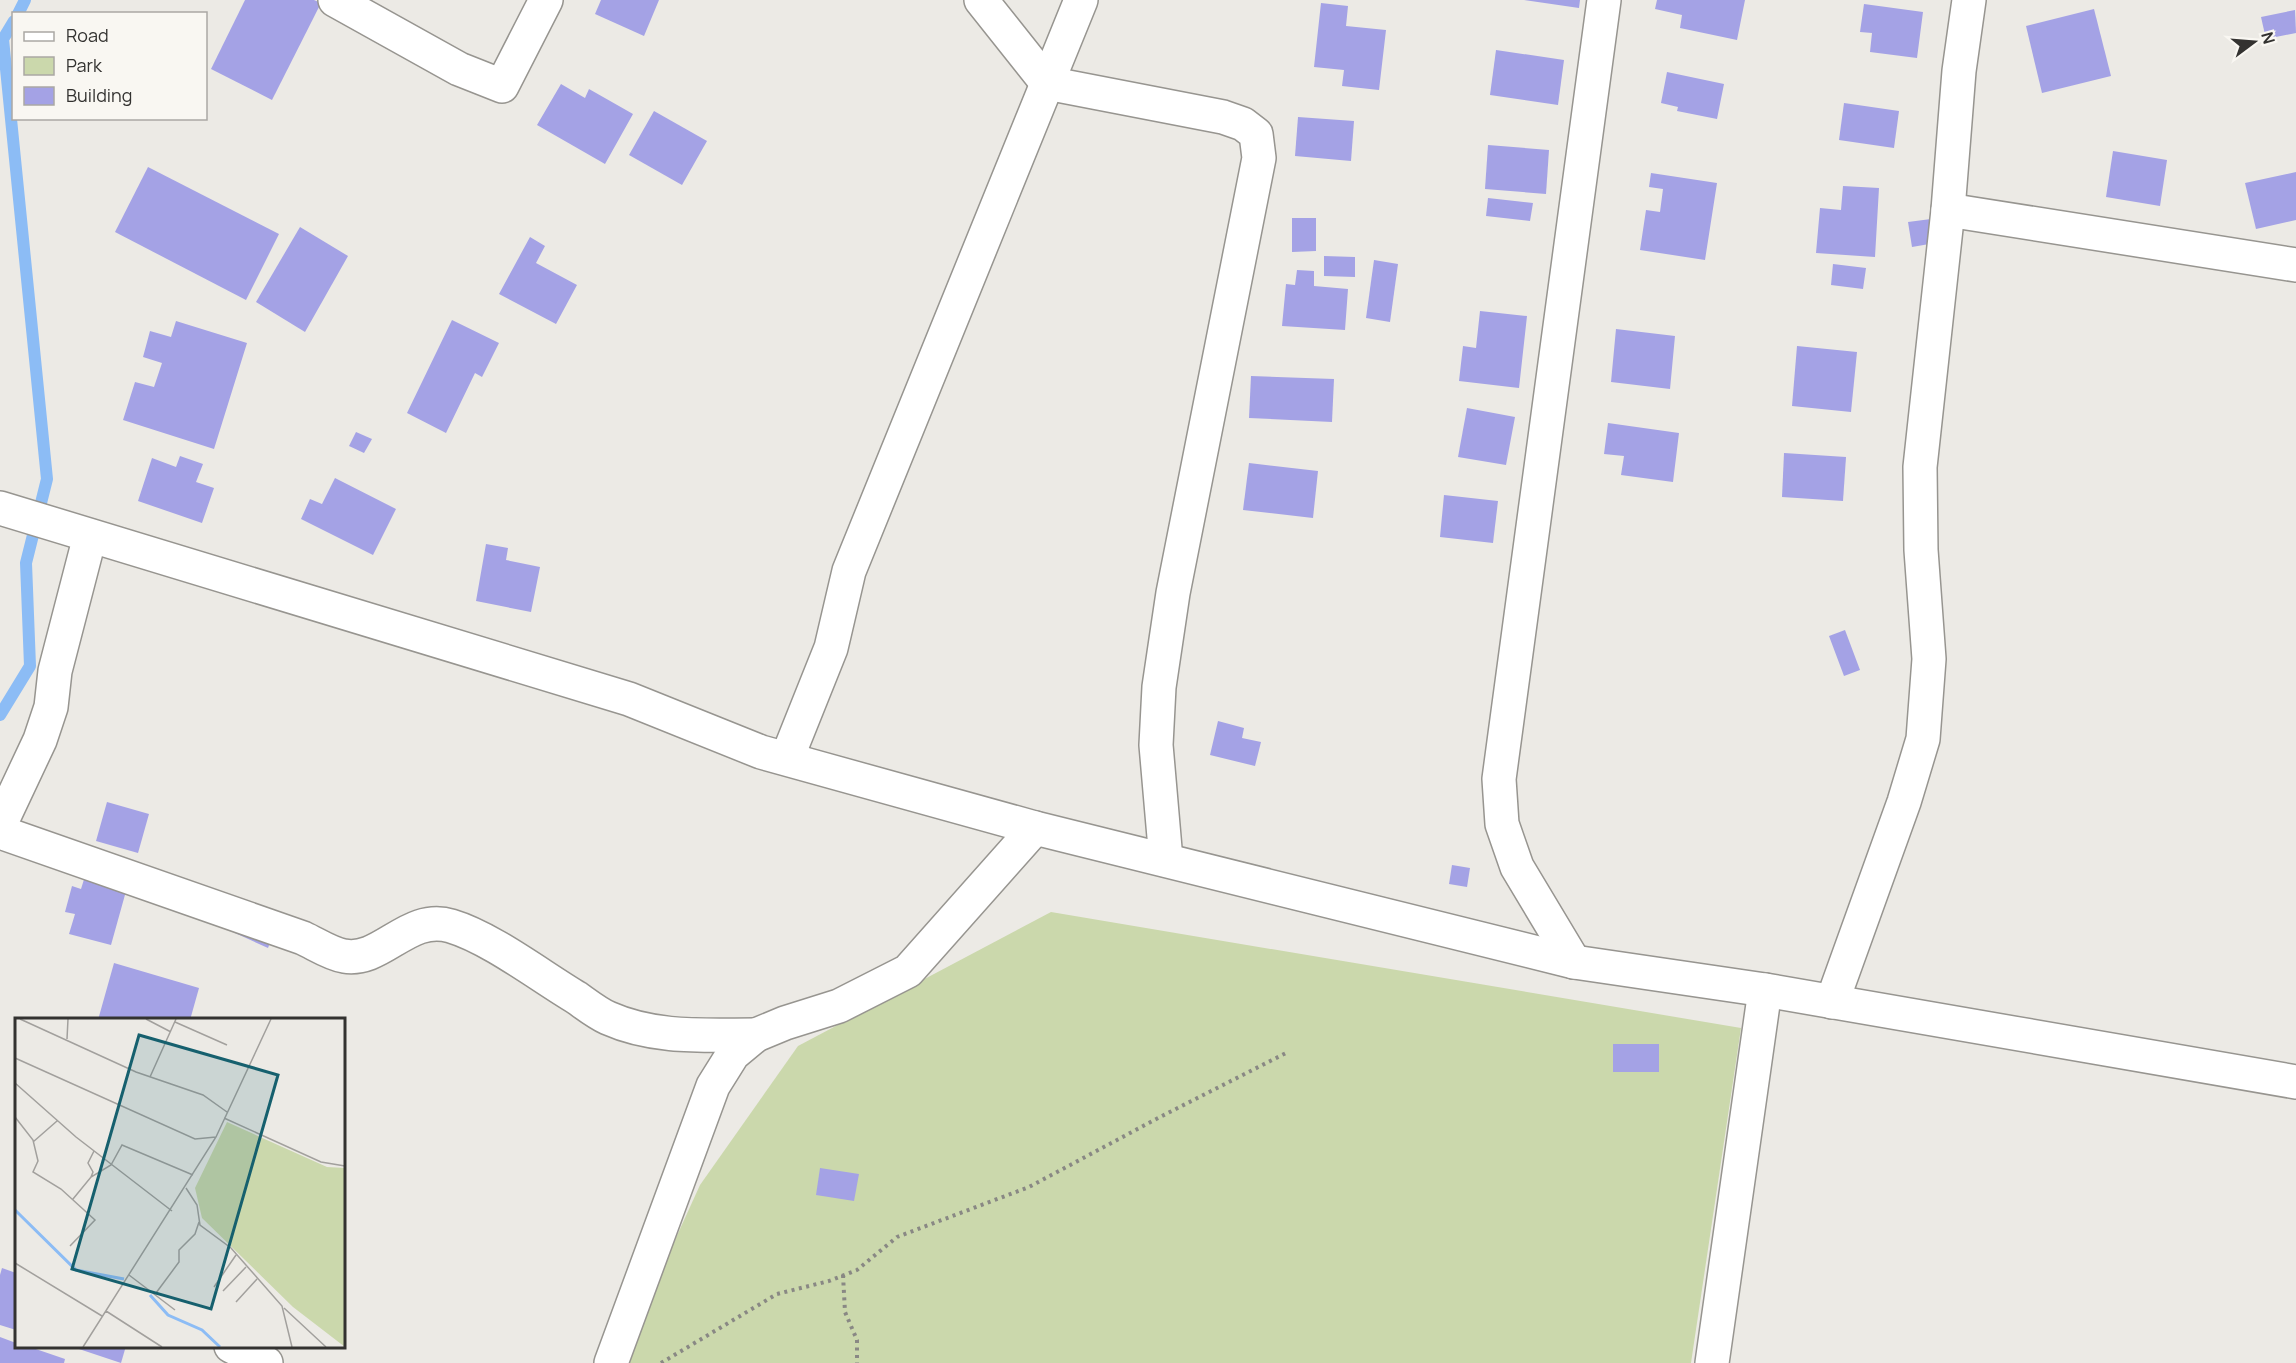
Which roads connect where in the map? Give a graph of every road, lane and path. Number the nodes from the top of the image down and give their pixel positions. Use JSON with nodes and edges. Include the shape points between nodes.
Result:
{"nodes":[{"id":1,"x":335,"y":0,"type":"edge"},
{"id":2,"x":546,"y":0,"type":"edge"},
{"id":3,"x":981,"y":0,"type":"edge"},
{"id":4,"x":1081,"y":0,"type":"edge"},
{"id":5,"x":1604,"y":0,"type":"edge"},
{"id":6,"x":1969,"y":0,"type":"edge"},
{"id":7,"x":1047,"y":83,"type":"junction"},
{"id":8,"x":1948,"y":210,"type":"junction"},
{"id":9,"x":2296,"y":265,"type":"edge"},
{"id":10,"x":0,"y":508,"type":"edge"},
{"id":11,"x":81,"y":533,"type":"junction"},
{"id":12,"x":787,"y":758,"type":"junction"},
{"id":13,"x":0,"y":825,"type":"edge"},
{"id":14,"x":1035,"y":828,"type":"junction"},
{"id":15,"x":0,"y":832,"type":"edge"},
{"id":16,"x":1166,"y":860,"type":"junction"},
{"id":17,"x":1574,"y":962,"type":"junction"},
{"id":18,"x":1765,"y":990,"type":"junction"},
{"id":19,"x":1832,"y":1002,"type":"junction"},
{"id":20,"x":756,"y":1035,"type":"junction"},
{"id":21,"x":1286,"y":1053,"type":"dead end"},
{"id":22,"x":2296,"y":1082,"type":"edge"},
{"id":23,"x":843,"y":1275,"type":"junction"},
{"id":24,"x":233,"y":1348,"type":"edge"},
{"id":25,"x":266,"y":1363,"type":"edge"},
{"id":26,"x":611,"y":1363,"type":"edge"},
{"id":27,"x":661,"y":1363,"type":"edge"},
{"id":28,"x":857,"y":1363,"type":"edge"},
{"id":29,"x":1712,"y":1363,"type":"edge"}],
"edges":[{"from":1,"to":2,"type":"street","via":[[459,69],[502,86]]},
{"from":3,"to":7,"type":"street"},
{"from":4,"to":7,"type":"street"},
{"from":5,"to":17,"type":"street","via":[[1499,779],[1502,824],[1517,867]]},
{"from":6,"to":8,"type":"street"},
{"from":7,"to":12,"type":"street","via":[[849,571],[831,648]]},
{"from":7,"to":16,"type":"street","via":[[1233,120],[1256,134],[1260,158],[1173,593],[1159,687],[1156,745]]},
{"from":8,"to":9,"type":"street"},
{"from":8,"to":19,"type":"street","via":[[1920,467],[1929,659],[1923,739]]},
{"from":10,"to":11,"type":"street"},
{"from":11,"to":12,"type":"street","via":[[628,699],[761,752]]},
{"from":11,"to":13,"type":"street","via":[[51,707]]},
{"from":12,"to":14,"type":"street"},
{"from":14,"to":16,"type":"street"},
{"from":14,"to":20,"type":"street","via":[[908,971],[839,1006]]},
{"from":15,"to":20,"type":"street","via":[[303,938],[343,956],[357,957],[376,950],[419,926],[448,925],[481,939],[607,1017],[675,1036]]},
{"from":16,"to":17,"type":"street"},
{"from":17,"to":18,"type":"street"},
{"from":18,"to":19,"type":"street"},
{"from":18,"to":29,"type":"street"},
{"from":19,"to":22,"type":"street"},
{"from":20,"to":26,"type":"street","via":[[733,1054],[713,1086]]},
{"from":21,"to":23,"type":"path","via":[[1029,1187],[897,1237],[858,1270]]},
{"from":23,"to":27,"type":"path","via":[[777,1294]]},
{"from":23,"to":28,"type":"path","via":[[844,1312],[857,1341]]},
{"from":24,"to":25,"type":"street"}]}
